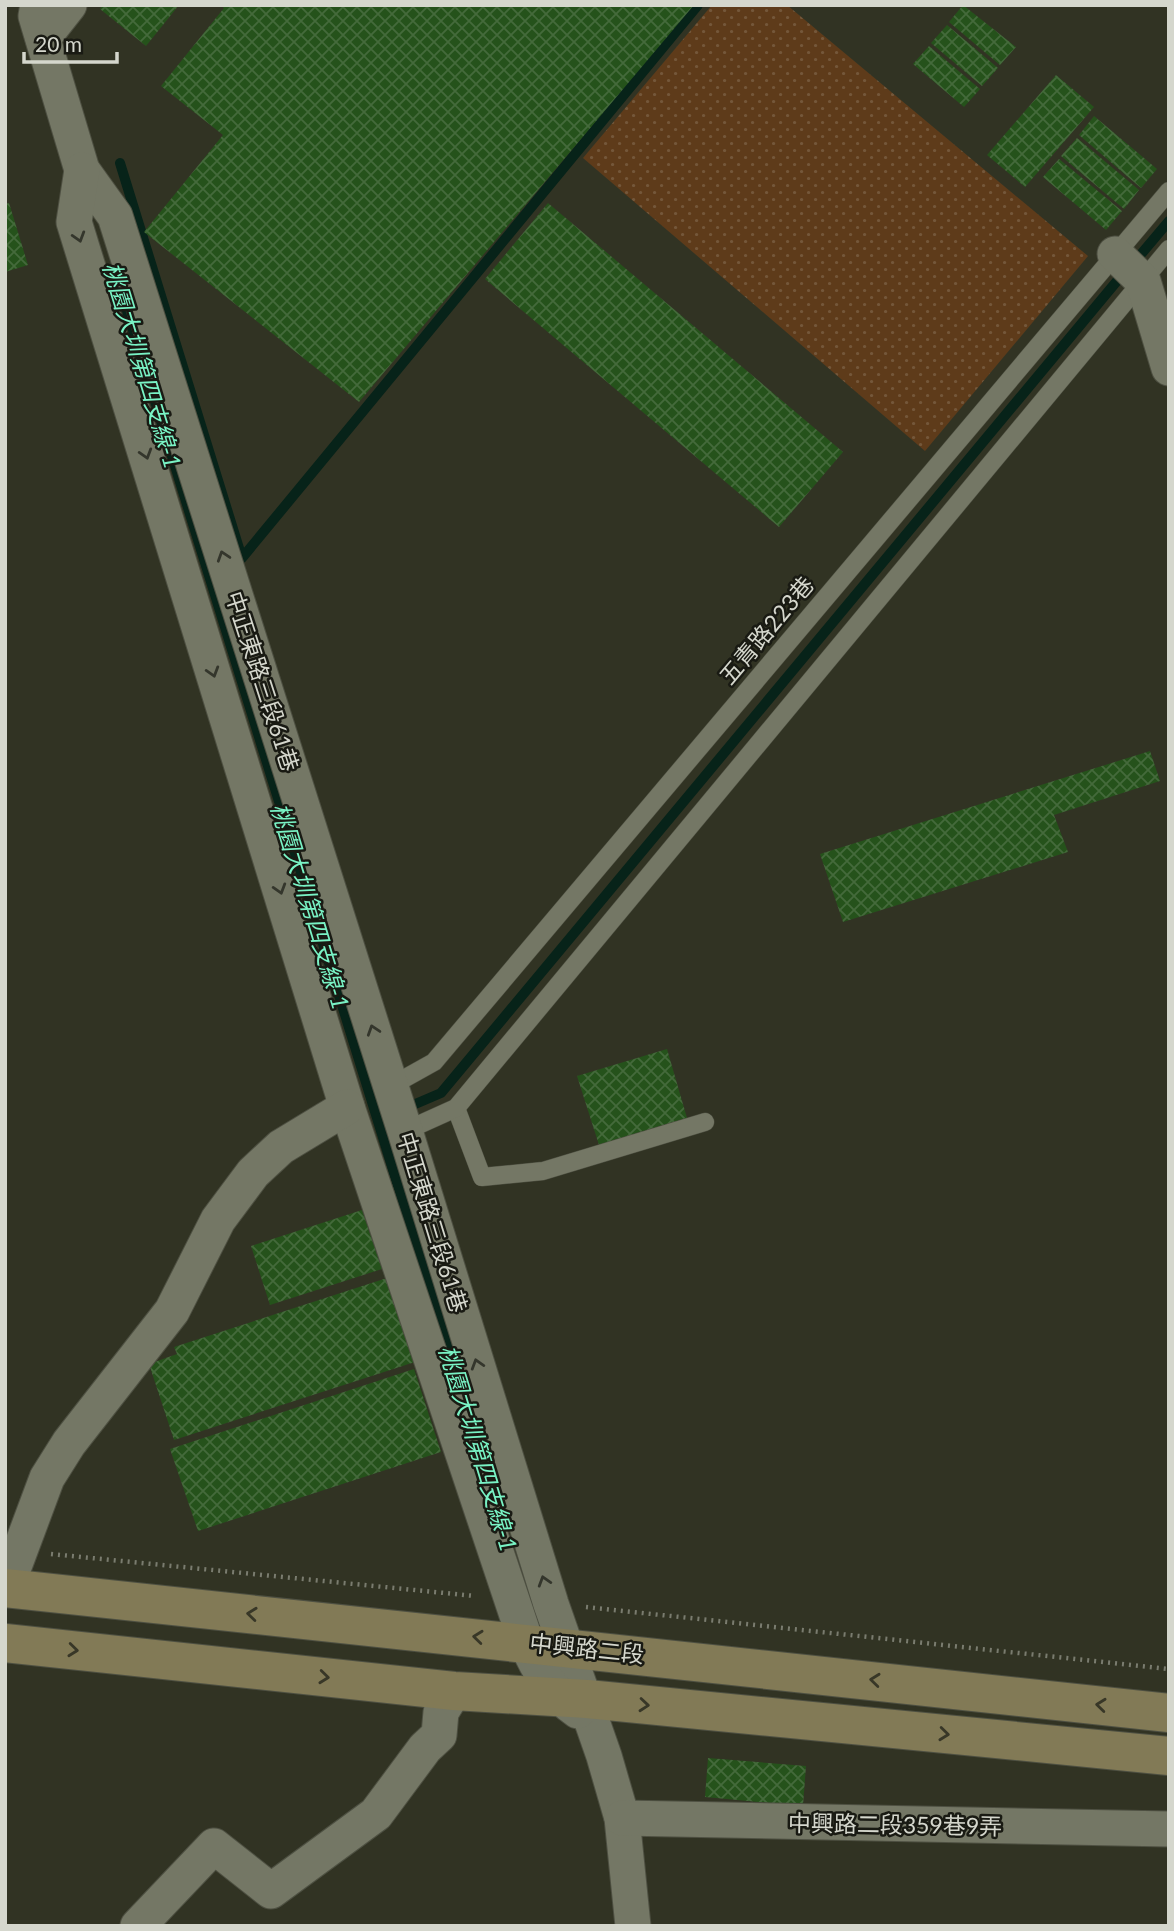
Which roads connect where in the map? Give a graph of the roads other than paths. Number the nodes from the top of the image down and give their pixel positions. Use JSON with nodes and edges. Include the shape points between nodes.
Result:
{"nodes":[{"id":1,"x":69,"y":5,"type":"edge"},
{"id":2,"x":34,"y":16,"type":"edge"},
{"id":3,"x":82,"y":170,"type":"junction"},
{"id":4,"x":1169,"y":191,"type":"edge"},
{"id":5,"x":1169,"y":249,"type":"edge"},
{"id":6,"x":1115,"y":254,"type":"junction"},
{"id":7,"x":1143,"y":281,"type":"junction"},
{"id":8,"x":1169,"y":368,"type":"edge"},
{"id":9,"x":391,"y":1086,"type":"junction"},
{"id":10,"x":347,"y":1107,"type":"junction"},
{"id":11,"x":456,"y":1108,"type":"junction"},
{"id":12,"x":705,"y":1122,"type":"dead end"},
{"id":13,"x":405,"y":1130,"type":"junction"},
{"id":14,"x":6,"y":1589,"type":"edge"},
{"id":15,"x":526,"y":1642,"type":"junction"},
{"id":16,"x":5,"y":1643,"type":"edge"},
{"id":17,"x":565,"y":1646,"type":"junction"},
{"id":18,"x":454,"y":1691,"type":"junction"},
{"id":19,"x":580,"y":1707,"type":"junction"},
{"id":20,"x":1169,"y":1713,"type":"edge"},
{"id":21,"x":1169,"y":1756,"type":"edge"},
{"id":22,"x":622,"y":1818,"type":"junction"},
{"id":23,"x":1169,"y":1829,"type":"edge"},
{"id":24,"x":138,"y":1926,"type":"edge"},
{"id":25,"x":633,"y":1926,"type":"edge"}],
"edges":[{"from":1,"to":2,"type":"street"},
{"from":2,"to":3,"type":"street","name":"中正東路三段61巷"},
{"from":9,"to":3,"type":"street","name":"中正東路三段61巷","one_way":true,"via":[[115,216]]},
{"from":3,"to":10,"type":"street","one_way":true,"via":[[74,222]]},
{"from":4,"to":6,"type":"lane","name":"五青路223巷"},
{"from":5,"to":7,"type":"lane"},
{"from":6,"to":7,"type":"street"},
{"from":6,"to":9,"type":"lane","name":"五青路223巷","via":[[434,1062]]},
{"from":7,"to":8,"type":"street"},
{"from":7,"to":11,"type":"lane"},
{"from":9,"to":13,"type":"street","name":"中正東路三段61巷"},
{"from":10,"to":14,"type":"street","via":[[281,1147],[253,1173],[218,1220],[172,1311],[47,1478]]},
{"from":10,"to":15,"type":"street"},
{"from":11,"to":12,"type":"lane","via":[[482,1177],[543,1171]]},
{"from":11,"to":13,"type":"lane"},
{"from":17,"to":13,"type":"street","name":"中正東路三段61巷","one_way":true},
{"from":15,"to":14,"type":"street","name":"中興路二段","one_way":true},
{"from":15,"to":17,"type":"street","name":"中興路二段"},
{"from":15,"to":19,"type":"street","via":[[546,1682]]},
{"from":16,"to":18,"type":"street","one_way":true},
{"from":17,"to":19,"type":"street","name":"中正東路三段61巷"},
{"from":20,"to":17,"type":"street","name":"中興路二段","one_way":true},
{"from":18,"to":19,"type":"street"},
{"from":18,"to":24,"type":"street","via":[[440,1712],[439,1735],[376,1814],[271,1891],[214,1846]]},
{"from":19,"to":21,"type":"street","one_way":true},
{"from":19,"to":22,"type":"street"},
{"from":22,"to":23,"type":"street","name":"中興路二段359巷9弄"},
{"from":22,"to":25,"type":"street"}]}
